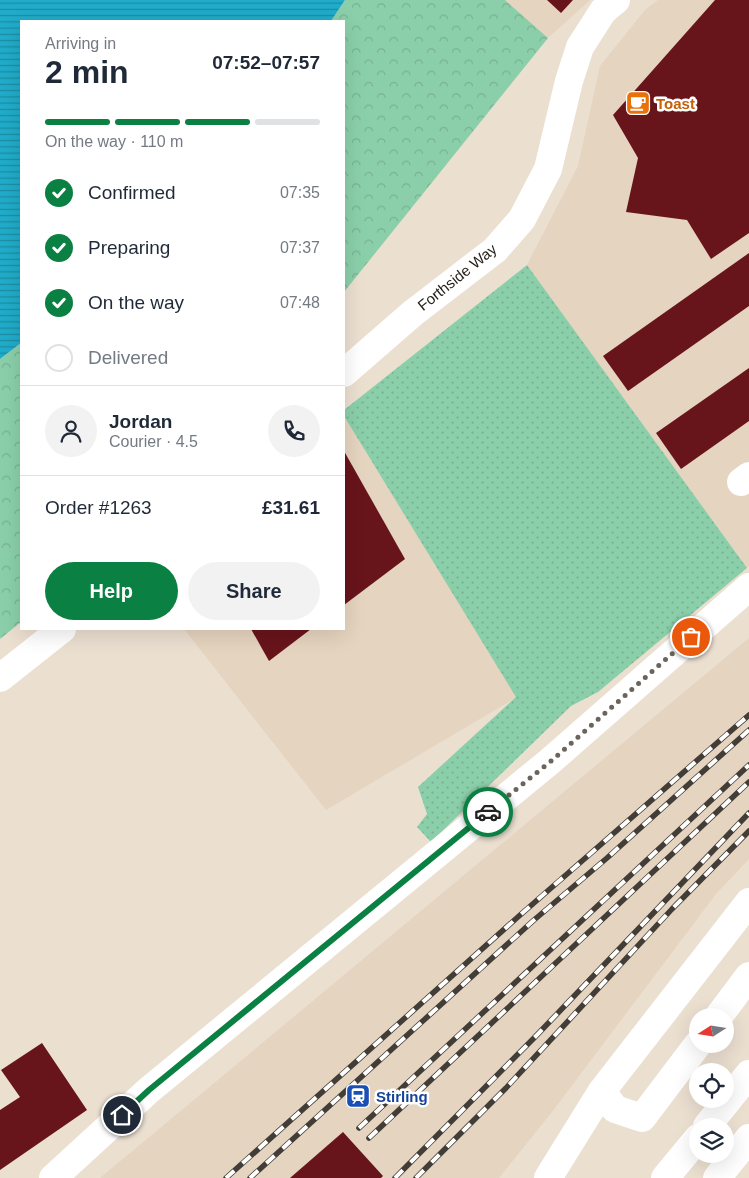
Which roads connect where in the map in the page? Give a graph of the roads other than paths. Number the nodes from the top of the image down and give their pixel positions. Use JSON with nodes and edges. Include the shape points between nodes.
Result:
{"nodes":[{"id":1,"x":616,"y":0,"type":"edge"},
{"id":2,"x":345,"y":372,"type":"edge"},
{"id":3,"x":749,"y":587,"type":"edge"},
{"id":4,"x":61,"y":630,"type":"edge"},
{"id":5,"x":0,"y":678,"type":"edge"},
{"id":6,"x":749,"y":902,"type":"edge"},
{"id":7,"x":749,"y":976,"type":"edge"},
{"id":8,"x":725,"y":1008,"type":"edge"},
{"id":9,"x":691,"y":1053,"type":"edge"},
{"id":10,"x":749,"y":1074,"type":"edge"},
{"id":11,"x":602,"y":1091,"type":"junction"},
{"id":12,"x":713,"y":1118,"type":"edge"},
{"id":13,"x":749,"y":1138,"type":"edge"},
{"id":14,"x":689,"y":1149,"type":"edge"},
{"id":15,"x":53,"y":1178,"type":"edge"},
{"id":16,"x":548,"y":1178,"type":"edge"},
{"id":17,"x":665,"y":1178,"type":"edge"},
{"id":18,"x":718,"y":1178,"type":"edge"}],
"edges":[{"from":1,"to":2,"type":"street","name":"Forthside Way","via":[[603,11],[580,47],[548,168],[522,218],[495,250],[412,313]]},
{"from":3,"to":15,"type":"street","via":[[550,762],[149,1090]]},
{"from":4,"to":5,"type":"street"},
{"from":6,"to":11,"type":"street"},
{"from":7,"to":8,"type":"street"},
{"from":9,"to":11,"type":"street","via":[[642,1118],[615,1109]]},
{"from":10,"to":12,"type":"street"},
{"from":11,"to":16,"type":"street"},
{"from":13,"to":18,"type":"street"},
{"from":14,"to":17,"type":"street"}]}
